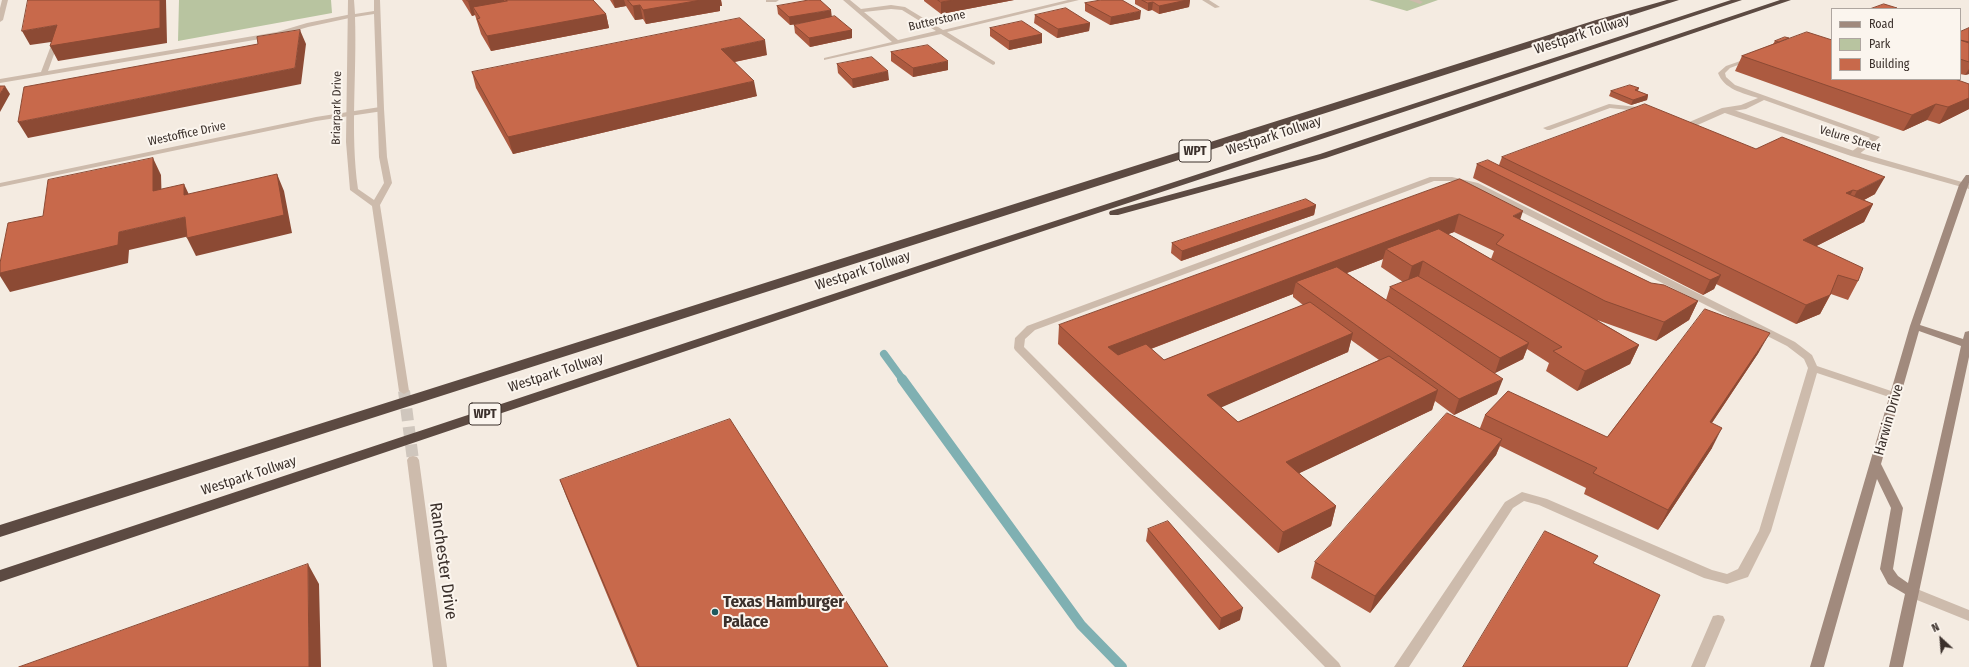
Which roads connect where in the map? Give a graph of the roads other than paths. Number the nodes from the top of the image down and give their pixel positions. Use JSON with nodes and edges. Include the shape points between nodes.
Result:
{"nodes":[{"id":1,"x":5,"y":0,"type":"edge"},
{"id":2,"x":351,"y":0,"type":"edge"},
{"id":3,"x":377,"y":0,"type":"edge"},
{"id":4,"x":776,"y":0,"type":"edge"},
{"id":5,"x":846,"y":0,"type":"edge"},
{"id":6,"x":1076,"y":0,"type":"edge"},
{"id":7,"x":1205,"y":0,"type":"edge"},
{"id":8,"x":1412,"y":0,"type":"edge"},
{"id":9,"x":1659,"y":0,"type":"edge"},
{"id":10,"x":1674,"y":0,"type":"edge"},
{"id":11,"x":1738,"y":0,"type":"edge"},
{"id":12,"x":1787,"y":0,"type":"edge"},
{"id":13,"x":768,"y":1,"type":"dead end"},
{"id":14,"x":1420,"y":2,"type":"dead end"},
{"id":15,"x":1217,"y":6,"type":"dead end"},
{"id":16,"x":860,"y":11,"type":"junction"},
{"id":17,"x":378,"y":12,"type":"junction"},
{"id":18,"x":352,"y":16,"type":"junction"},
{"id":19,"x":0,"y":20,"type":"edge"},
{"id":20,"x":1599,"y":22,"type":"junction"},
{"id":21,"x":940,"y":31,"type":"junction"},
{"id":22,"x":896,"y":42,"type":"junction"},
{"id":23,"x":55,"y":43,"type":"edge"},
{"id":24,"x":1761,"y":55,"type":"edge"},
{"id":25,"x":826,"y":59,"type":"dead end"},
{"id":26,"x":993,"y":62,"type":"dead end"},
{"id":27,"x":44,"y":73,"type":"junction"},
{"id":28,"x":0,"y":81,"type":"edge"},
{"id":29,"x":1764,"y":98,"type":"junction"},
{"id":30,"x":380,"y":109,"type":"junction"},
{"id":31,"x":1653,"y":110,"type":"edge"},
{"id":32,"x":1725,"y":110,"type":"junction"},
{"id":33,"x":349,"y":114,"type":"junction"},
{"id":34,"x":1547,"y":128,"type":"dead end"},
{"id":35,"x":1703,"y":131,"type":"edge"},
{"id":36,"x":1854,"y":154,"type":"junction"},
{"id":37,"x":1969,"y":177,"type":"edge"},
{"id":38,"x":0,"y":185,"type":"edge"},
{"id":39,"x":1966,"y":186,"type":"edge"},
{"id":40,"x":376,"y":205,"type":"junction"},
{"id":41,"x":970,"y":252,"type":"junction"},
{"id":42,"x":1915,"y":326,"type":"junction"},
{"id":43,"x":1968,"y":339,"type":"edge"},
{"id":44,"x":1813,"y":368,"type":"junction"},
{"id":45,"x":404,"y":391,"type":"tunnel mouth"},
{"id":46,"x":1896,"y":396,"type":"junction"},
{"id":47,"x":413,"y":460,"type":"tunnel mouth"},
{"id":48,"x":1876,"y":465,"type":"junction"},
{"id":49,"x":0,"y":531,"type":"edge"},
{"id":50,"x":0,"y":576,"type":"edge"},
{"id":51,"x":1912,"y":592,"type":"junction"},
{"id":52,"x":1969,"y":616,"type":"edge"},
{"id":53,"x":1718,"y":620,"type":"dead end"},
{"id":54,"x":440,"y":667,"type":"edge"},
{"id":55,"x":1334,"y":667,"type":"edge"},
{"id":56,"x":1401,"y":667,"type":"edge"},
{"id":57,"x":1698,"y":667,"type":"edge"},
{"id":58,"x":1817,"y":667,"type":"edge"},
{"id":59,"x":1896,"y":667,"type":"edge"}],
"edges":[{"from":1,"to":19,"type":"street"},
{"from":2,"to":18,"type":"street","name":"Briarpark Drive"},
{"from":3,"to":17,"type":"street"},
{"from":4,"to":13,"type":"street"},
{"from":5,"to":16,"type":"street"},
{"from":6,"to":21,"type":"street","name":"Butterstone"},
{"from":7,"to":15,"type":"street"},
{"from":8,"to":14,"type":"street"},
{"from":9,"to":20,"type":"highway"},
{"from":10,"to":20,"type":"highway","name":"Westpark Tollway","number":"WPT"},
{"from":11,"to":41,"type":"highway","name":"Westpark Tollway","number":"WPT"},
{"from":12,"to":41,"type":"highway","via":[[1323,156]]},
{"from":16,"to":21,"type":"street","via":[[903,8]]},
{"from":16,"to":22,"type":"street"},
{"from":17,"to":18,"type":"street"},
{"from":17,"to":30,"type":"street"},
{"from":18,"to":27,"type":"street","via":[[278,34]]},
{"from":18,"to":33,"type":"street","name":"Briarpark Drive"},
{"from":20,"to":49,"type":"highway","name":"Westpark Tollway","number":"WPT"},
{"from":21,"to":22,"type":"street","name":"Butterstone"},
{"from":21,"to":26,"type":"street"},
{"from":22,"to":25,"type":"street","name":"Butterstone"},
{"from":23,"to":27,"type":"street"},
{"from":24,"to":29,"type":"street","via":[[1728,67],[1721,73],[1722,78],[1729,84]]},
{"from":27,"to":28,"type":"street"},
{"from":29,"to":32,"type":"street","via":[[1743,107]]},
{"from":29,"to":36,"type":"street","via":[[1876,137]]},
{"from":30,"to":33,"type":"street","name":"Westoffice Drive"},
{"from":30,"to":40,"type":"street","via":[[383,157],[388,183]]},
{"from":31,"to":34,"type":"street","via":[[1608,106]]},
{"from":32,"to":35,"type":"street","via":[[1686,124]]},
{"from":32,"to":36,"type":"street","name":"Velure Street"},
{"from":33,"to":38,"type":"street","name":"Westoffice Drive"},
{"from":33,"to":40,"type":"street","name":"Briarpark Drive","via":[[350,163],[354,190]]},
{"from":36,"to":39,"type":"street","name":"Velure Street"},
{"from":37,"to":39,"type":"main road","name":"Harwin Drive"},
{"from":39,"to":42,"type":"main road","name":"Harwin Drive"},
{"from":40,"to":45,"type":"street"},
{"from":41,"to":50,"type":"highway","name":"Westpark Tollway","number":"WPT"},
{"from":42,"to":43,"type":"main road"},
{"from":42,"to":46,"type":"main road","name":"Harwin Drive"},
{"from":43,"to":51,"type":"main road"},
{"from":44,"to":46,"type":"street"},
{"from":44,"to":55,"type":"street","via":[[1808,357],[1791,344],[1475,185],[1452,179],[1433,179],[1031,328],[1020,338],[1019,348]]},
{"from":44,"to":56,"type":"street","via":[[1764,531],[1743,573],[1727,579],[1710,574],[1543,502],[1522,496],[1509,505]]},
{"from":46,"to":48,"type":"main road","name":"Harwin Drive"},
{"from":47,"to":54,"type":"street","name":"Ranchester Drive"},
{"from":48,"to":51,"type":"main road","via":[[1897,508],[1886,569],[1893,580]]},
{"from":48,"to":58,"type":"main road","name":"Harwin Drive"},
{"from":51,"to":52,"type":"street"},
{"from":51,"to":59,"type":"main road"},
{"from":53,"to":57,"type":"street"}]}
